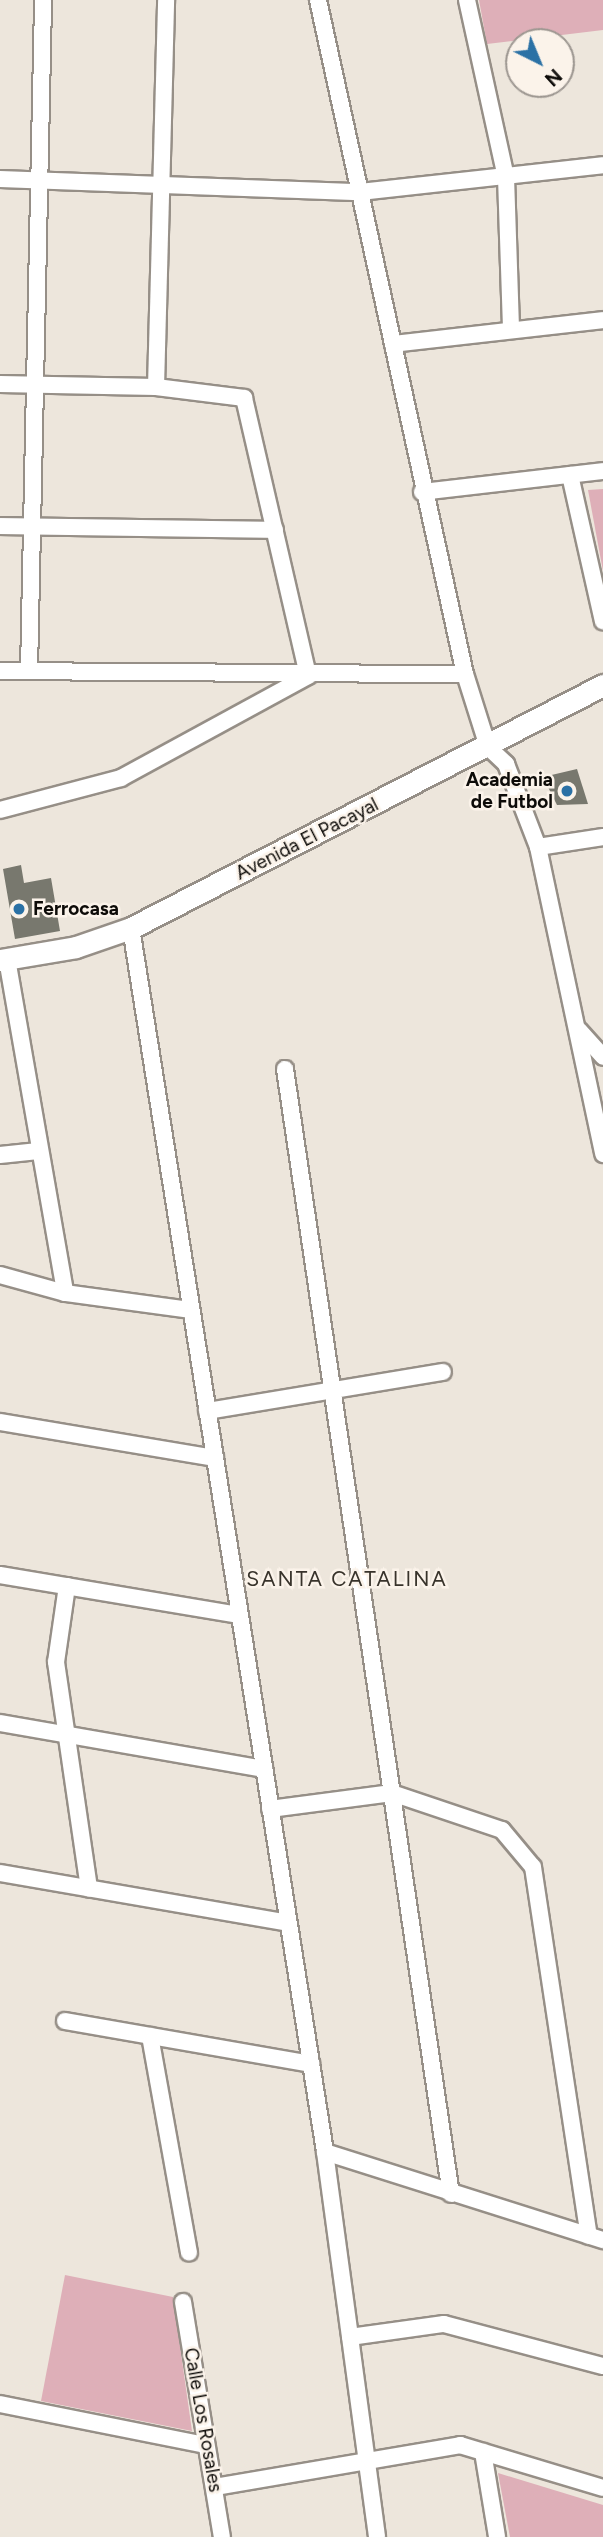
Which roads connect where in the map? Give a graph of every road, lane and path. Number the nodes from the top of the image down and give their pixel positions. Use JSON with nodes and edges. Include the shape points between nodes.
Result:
{"nodes":[{"id":1,"x":43,"y":0,"type":"edge"},
{"id":2,"x":166,"y":0,"type":"edge"},
{"id":3,"x":318,"y":0,"type":"edge"},
{"id":4,"x":467,"y":0,"type":"edge"},
{"id":5,"x":603,"y":165,"type":"edge"},
{"id":6,"x":506,"y":177,"type":"junction"},
{"id":7,"x":0,"y":179,"type":"edge"},
{"id":8,"x":42,"y":180,"type":"junction"},
{"id":9,"x":164,"y":185,"type":"junction"},
{"id":10,"x":360,"y":192,"type":"junction"},
{"id":11,"x":603,"y":320,"type":"edge"},
{"id":12,"x":511,"y":330,"type":"junction"},
{"id":13,"x":393,"y":344,"type":"junction"},
{"id":14,"x":0,"y":384,"type":"edge"},
{"id":15,"x":33,"y":384,"type":"junction"},
{"id":16,"x":156,"y":387,"type":"junction"},
{"id":17,"x":603,"y":471,"type":"edge"},
{"id":18,"x":570,"y":475,"type":"junction"},
{"id":19,"x":422,"y":492,"type":"junction"},
{"id":20,"x":0,"y":526,"type":"edge"},
{"id":21,"x":31,"y":526,"type":"junction"},
{"id":22,"x":275,"y":530,"type":"junction"},
{"id":23,"x":603,"y":621,"type":"edge"},
{"id":24,"x":0,"y":671,"type":"edge"},
{"id":25,"x":29,"y":671,"type":"junction"},
{"id":26,"x":465,"y":674,"type":"junction"},
{"id":27,"x":308,"y":676,"type":"junction"},
{"id":28,"x":603,"y":685,"type":"edge"},
{"id":29,"x":488,"y":747,"type":"junction"},
{"id":30,"x":0,"y":810,"type":"edge"},
{"id":31,"x":603,"y":836,"type":"edge"},
{"id":32,"x":538,"y":847,"type":"junction"},
{"id":33,"x":131,"y":928,"type":"junction"},
{"id":34,"x":3,"y":960,"type":"edge"},
{"id":35,"x":578,"y":1028,"type":"junction"},
{"id":36,"x":603,"y":1057,"type":"edge"},
{"id":37,"x":285,"y":1069,"type":"dead end"},
{"id":38,"x":36,"y":1151,"type":"junction"},
{"id":39,"x":0,"y":1154,"type":"edge"},
{"id":40,"x":603,"y":1154,"type":"edge"},
{"id":41,"x":0,"y":1275,"type":"edge"},
{"id":42,"x":65,"y":1293,"type":"junction"},
{"id":43,"x":191,"y":1310,"type":"junction"},
{"id":44,"x":443,"y":1372,"type":"dead end"},
{"id":45,"x":333,"y":1392,"type":"junction"},
{"id":46,"x":207,"y":1410,"type":"junction"},
{"id":47,"x":0,"y":1422,"type":"edge"},
{"id":48,"x":215,"y":1458,"type":"junction"},
{"id":49,"x":0,"y":1575,"type":"edge"},
{"id":50,"x":67,"y":1586,"type":"junction"},
{"id":51,"x":240,"y":1615,"type":"junction"},
{"id":52,"x":0,"y":1723,"type":"edge"},
{"id":53,"x":66,"y":1734,"type":"junction"},
{"id":54,"x":264,"y":1769,"type":"junction"},
{"id":55,"x":391,"y":1793,"type":"junction"},
{"id":56,"x":270,"y":1809,"type":"junction"},
{"id":57,"x":0,"y":1873,"type":"edge"},
{"id":58,"x":89,"y":1889,"type":"junction"},
{"id":59,"x":288,"y":1923,"type":"junction"},
{"id":60,"x":65,"y":2021,"type":"dead end"},
{"id":61,"x":150,"y":2036,"type":"junction"},
{"id":62,"x":311,"y":2064,"type":"junction"},
{"id":63,"x":325,"y":2152,"type":"junction"},
{"id":64,"x":450,"y":2194,"type":"junction"},
{"id":65,"x":596,"y":2238,"type":"edge"},
{"id":66,"x":189,"y":2253,"type":"dead end"},
{"id":67,"x":183,"y":2302,"type":"dead end"},
{"id":68,"x":350,"y":2337,"type":"junction"},
{"id":69,"x":603,"y":2366,"type":"edge"},
{"id":70,"x":0,"y":2404,"type":"edge"},
{"id":71,"x":205,"y":2445,"type":"junction"},
{"id":72,"x":483,"y":2452,"type":"junction"},
{"id":73,"x":367,"y":2462,"type":"junction"},
{"id":74,"x":215,"y":2487,"type":"junction"},
{"id":75,"x":603,"y":2488,"type":"edge"},
{"id":76,"x":222,"y":2537,"type":"edge"},
{"id":77,"x":377,"y":2537,"type":"edge"},
{"id":78,"x":497,"y":2537,"type":"edge"}],
"edges":[{"from":1,"to":8,"type":"street"},
{"from":2,"to":9,"type":"street"},
{"from":3,"to":10,"type":"street"},
{"from":4,"to":6,"type":"street"},
{"from":5,"to":6,"type":"street"},
{"from":6,"to":10,"type":"street"},
{"from":6,"to":12,"type":"street"},
{"from":7,"to":8,"type":"street"},
{"from":8,"to":9,"type":"street"},
{"from":8,"to":15,"type":"street"},
{"from":9,"to":10,"type":"street"},
{"from":9,"to":16,"type":"street"},
{"from":10,"to":13,"type":"street"},
{"from":11,"to":12,"type":"street"},
{"from":12,"to":13,"type":"street"},
{"from":13,"to":19,"type":"street"},
{"from":14,"to":15,"type":"street"},
{"from":15,"to":16,"type":"street"},
{"from":15,"to":21,"type":"street"},
{"from":16,"to":22,"type":"street","via":[[244,398]]},
{"from":17,"to":18,"type":"street"},
{"from":18,"to":19,"type":"street"},
{"from":18,"to":23,"type":"street"},
{"from":19,"to":26,"type":"street"},
{"from":20,"to":21,"type":"street"},
{"from":21,"to":22,"type":"street"},
{"from":21,"to":25,"type":"street"},
{"from":22,"to":27,"type":"street"},
{"from":24,"to":25,"type":"street"},
{"from":25,"to":27,"type":"street"},
{"from":26,"to":27,"type":"street"},
{"from":26,"to":29,"type":"street"},
{"from":27,"to":30,"type":"street","via":[[121,778]]},
{"from":28,"to":29,"type":"street","name":"Avenida El Pacayal"},
{"from":29,"to":32,"type":"street","via":[[506,764]]},
{"from":29,"to":33,"type":"street","name":"Avenida El Pacayal"},
{"from":31,"to":32,"type":"street"},
{"from":32,"to":35,"type":"street"},
{"from":33,"to":34,"type":"street","name":"Avenida El Pacayal","via":[[76,947]]},
{"from":33,"to":43,"type":"street"},
{"from":34,"to":38,"type":"street"},
{"from":35,"to":36,"type":"street"},
{"from":35,"to":40,"type":"street"},
{"from":37,"to":45,"type":"street"},
{"from":38,"to":39,"type":"street"},
{"from":38,"to":42,"type":"street"},
{"from":41,"to":42,"type":"street"},
{"from":42,"to":43,"type":"street"},
{"from":43,"to":46,"type":"street"},
{"from":44,"to":45,"type":"street"},
{"from":45,"to":46,"type":"street"},
{"from":45,"to":55,"type":"street"},
{"from":46,"to":48,"type":"street"},
{"from":47,"to":48,"type":"street"},
{"from":48,"to":51,"type":"street"},
{"from":49,"to":50,"type":"street"},
{"from":50,"to":51,"type":"street"},
{"from":50,"to":53,"type":"street","via":[[56,1662]]},
{"from":51,"to":54,"type":"street"},
{"from":52,"to":53,"type":"street"},
{"from":53,"to":54,"type":"street"},
{"from":53,"to":58,"type":"street"},
{"from":54,"to":56,"type":"street"},
{"from":55,"to":56,"type":"street"},
{"from":55,"to":64,"type":"street"},
{"from":55,"to":65,"type":"street","via":[[502,1830],[533,1867]]},
{"from":56,"to":59,"type":"street"},
{"from":57,"to":58,"type":"street"},
{"from":58,"to":59,"type":"street"},
{"from":59,"to":62,"type":"street"},
{"from":60,"to":61,"type":"street"},
{"from":61,"to":62,"type":"street"},
{"from":61,"to":66,"type":"street"},
{"from":62,"to":63,"type":"street"},
{"from":63,"to":64,"type":"street"},
{"from":63,"to":68,"type":"street"},
{"from":64,"to":65,"type":"street"},
{"from":67,"to":71,"type":"street","name":"Calle Los Rosales"},
{"from":68,"to":69,"type":"street","via":[[444,2325]]},
{"from":68,"to":73,"type":"street"},
{"from":70,"to":71,"type":"street"},
{"from":71,"to":74,"type":"street","name":"Calle Los Rosales"},
{"from":72,"to":73,"type":"street","via":[[427,2447]]},
{"from":72,"to":75,"type":"street"},
{"from":72,"to":78,"type":"street"},
{"from":73,"to":74,"type":"street"},
{"from":73,"to":77,"type":"street"},
{"from":74,"to":76,"type":"street","name":"Calle Los Rosales"}]}
